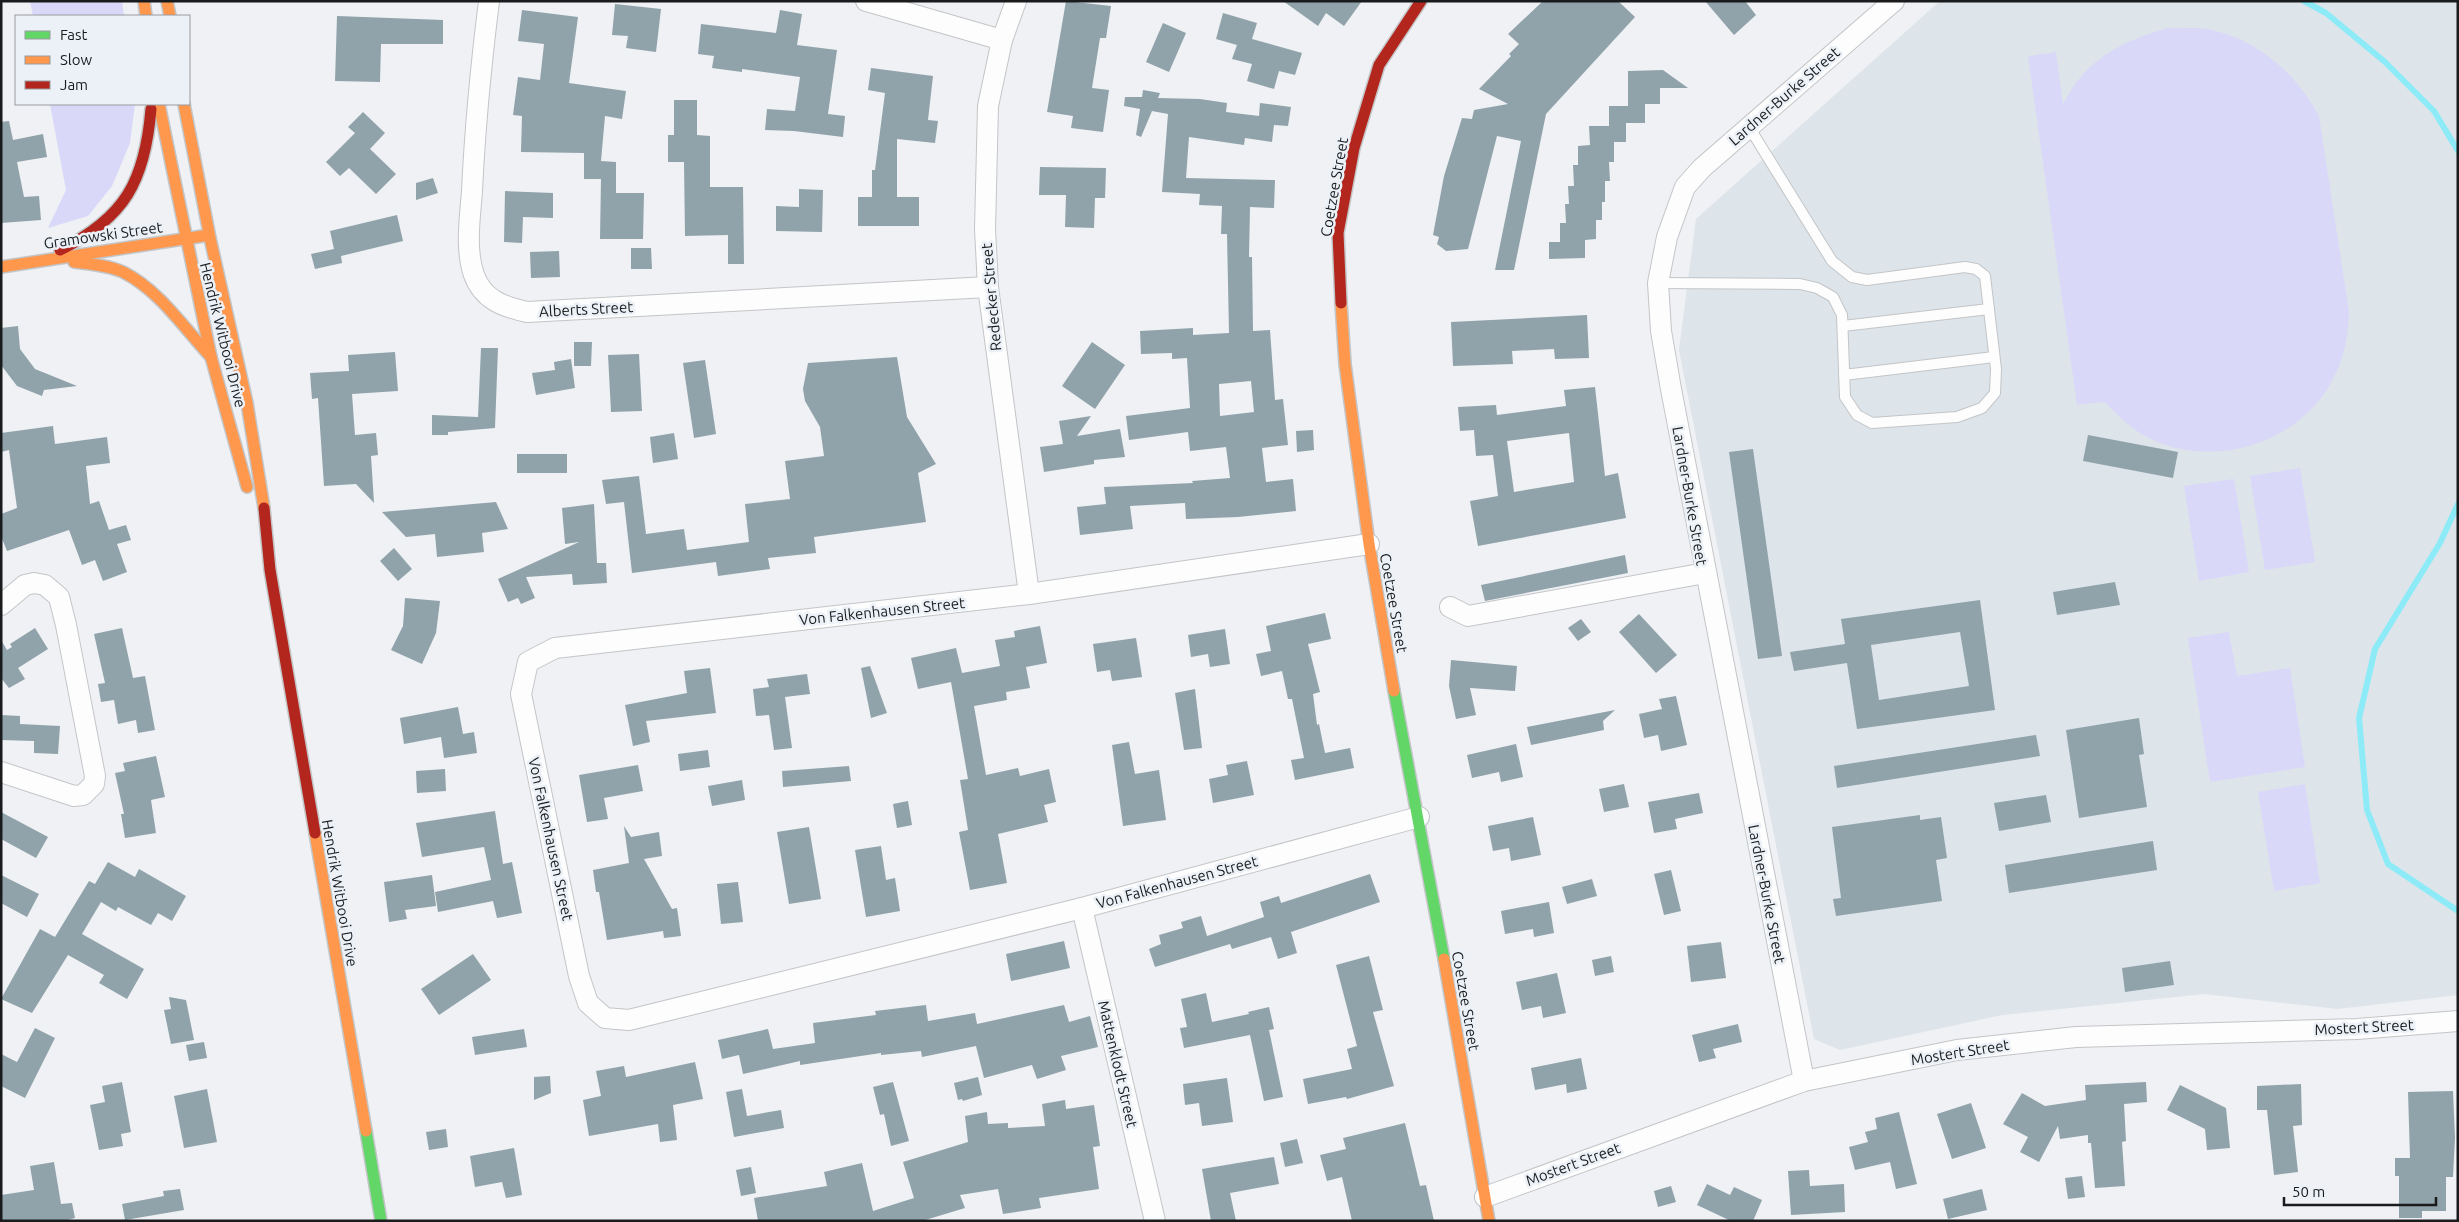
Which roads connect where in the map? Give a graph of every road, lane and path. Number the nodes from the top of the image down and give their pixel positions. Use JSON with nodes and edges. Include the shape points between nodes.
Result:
{"nodes":[{"id":1,"x":144,"y":1,"type":"edge"},
{"id":2,"x":167,"y":1,"type":"edge"},
{"id":3,"x":489,"y":1,"type":"edge"},
{"id":4,"x":866,"y":1,"type":"edge"},
{"id":5,"x":1016,"y":1,"type":"edge"},
{"id":6,"x":1421,"y":1,"type":"edge"},
{"id":7,"x":1894,"y":1,"type":"edge"},
{"id":8,"x":146,"y":15,"type":"edge"},
{"id":9,"x":170,"y":15,"type":"edge"},
{"id":10,"x":1002,"y":40,"type":"junction"},
{"id":11,"x":152,"y":105,"type":"edge"},
{"id":12,"x":159,"y":105,"type":"edge"},
{"id":13,"x":184,"y":105,"type":"edge"},
{"id":14,"x":1749,"y":127,"type":"junction"},
{"id":15,"x":210,"y":235,"type":"junction"},
{"id":16,"x":185,"y":239,"type":"junction"},
{"id":17,"x":43,"y":259,"type":"junction"},
{"id":18,"x":1,"y":267,"type":"edge"},
{"id":19,"x":1658,"y":283,"type":"junction"},
{"id":20,"x":988,"y":288,"type":"junction"},
{"id":21,"x":1989,"y":309,"type":"junction"},
{"id":22,"x":1843,"y":326,"type":"junction"},
{"id":23,"x":211,"y":357,"type":"junction"},
{"id":24,"x":1994,"y":357,"type":"junction"},
{"id":25,"x":1844,"y":375,"type":"junction"},
{"id":26,"x":1368,"y":544,"type":"junction"},
{"id":27,"x":270,"y":570,"type":"junction"},
{"id":28,"x":1705,"y":573,"type":"junction"},
{"id":29,"x":1029,"y":594,"type":"junction"},
{"id":30,"x":1,"y":605,"type":"edge"},
{"id":31,"x":1450,"y":607,"type":"dead end"},
{"id":32,"x":1,"y":772,"type":"edge"},
{"id":33,"x":1419,"y":817,"type":"junction"},
{"id":34,"x":1082,"y":908,"type":"junction"},
{"id":35,"x":2458,"y":1021,"type":"edge"},
{"id":36,"x":1804,"y":1080,"type":"junction"},
{"id":37,"x":1485,"y":1196,"type":"junction"},
{"id":38,"x":1152,"y":1220,"type":"edge"},
{"id":39,"x":381,"y":1221,"type":"edge"},
{"id":40,"x":1488,"y":1221,"type":"edge"}],
"edges":[{"from":1,"to":8,"type":"main road"},
{"from":2,"to":9,"type":"main road"},
{"from":3,"to":20,"type":"street","name":"Alberts Street","via":[[476,102],[469,243],[474,275],[490,298],[502,306],[527,312]]},
{"from":4,"to":10,"type":"street"},
{"from":5,"to":10,"type":"street","name":"Redecker Street"},
{"from":6,"to":26,"type":"main road","name":"Coetzee Street","via":[[1379,65],[1354,148],[1338,233],[1345,364]]},
{"from":7,"to":14,"type":"street","name":"Lardner-Burke Street"},
{"from":10,"to":20,"type":"street","name":"Redecker Street","via":[[988,106],[985,171]]},
{"from":11,"to":17,"type":"main road","via":[[145,159],[133,187],[113,216],[92,234]]},
{"from":12,"to":16,"type":"main road","name":"Hendrik Witbooi Drive"},
{"from":13,"to":15,"type":"main road","name":"Hendrik Witbooi Drive"},
{"from":14,"to":19,"type":"street","name":"Lardner-Burke Street","via":[[1702,168],[1685,188],[1667,238]]},
{"from":14,"to":21,"type":"lane","via":[[1832,261],[1852,278],[1867,280],[1965,267],[1976,269],[1985,276]]},
{"from":15,"to":16,"type":"main road","name":"Gramowski Street"},
{"from":15,"to":27,"type":"main road","name":"Hendrik Witbooi Drive","via":[[258,457]]},
{"from":16,"to":17,"type":"main road","name":"Gramowski Street"},
{"from":16,"to":23,"type":"main road","name":"Hendrik Witbooi Drive"},
{"from":17,"to":18,"type":"main road","name":"Gramowski Street"},
{"from":17,"to":23,"type":"main road","via":[[100,266],[123,273],[168,308]]},
{"from":19,"to":22,"type":"lane","via":[[1800,284],[1817,288],[1833,297],[1842,315]]},
{"from":19,"to":28,"type":"street","name":"Lardner-Burke Street","via":[[1661,331]]},
{"from":20,"to":29,"type":"street","name":"Redecker Street"},
{"from":21,"to":22,"type":"lane"},
{"from":21,"to":24,"type":"lane"},
{"from":22,"to":25,"type":"lane"},
{"from":23,"to":27,"type":"main road","name":"Hendrik Witbooi Drive"},
{"from":24,"to":25,"type":"lane"},
{"from":24,"to":25,"type":"lane","via":[[1995,393],[1982,408],[1957,417],[1872,423],[1856,415],[1845,398]]},
{"from":26,"to":29,"type":"street","name":"Von Falkenhausen Street"},
{"from":26,"to":33,"type":"main road","name":"Coetzee Street"},
{"from":27,"to":39,"type":"main road","name":"Hendrik Witbooi Drive"},
{"from":28,"to":31,"type":"street","via":[[1468,616]]},
{"from":28,"to":36,"type":"street","name":"Lardner-Burke Street"},
{"from":29,"to":34,"type":"street","name":"Von Falkenhausen Street","via":[[556,648],[528,662],[521,694],[579,976],[588,1003],[605,1018],[629,1020]]},
{"from":30,"to":32,"type":"street","via":[[25,585],[34,583],[45,585],[59,597],[95,776],[94,784],[83,795],[74,796]]},
{"from":33,"to":34,"type":"street","name":"Von Falkenhausen Street"},
{"from":33,"to":37,"type":"main road","name":"Coetzee Street"},
{"from":34,"to":38,"type":"street","name":"Mattenklodt Street"},
{"from":35,"to":36,"type":"street","name":"Mostert Street","via":[[2357,1029],[2076,1037],[1957,1050]]},
{"from":36,"to":37,"type":"street","name":"Mostert Street"},
{"from":37,"to":40,"type":"main road","name":"Coetzee Street"}]}
